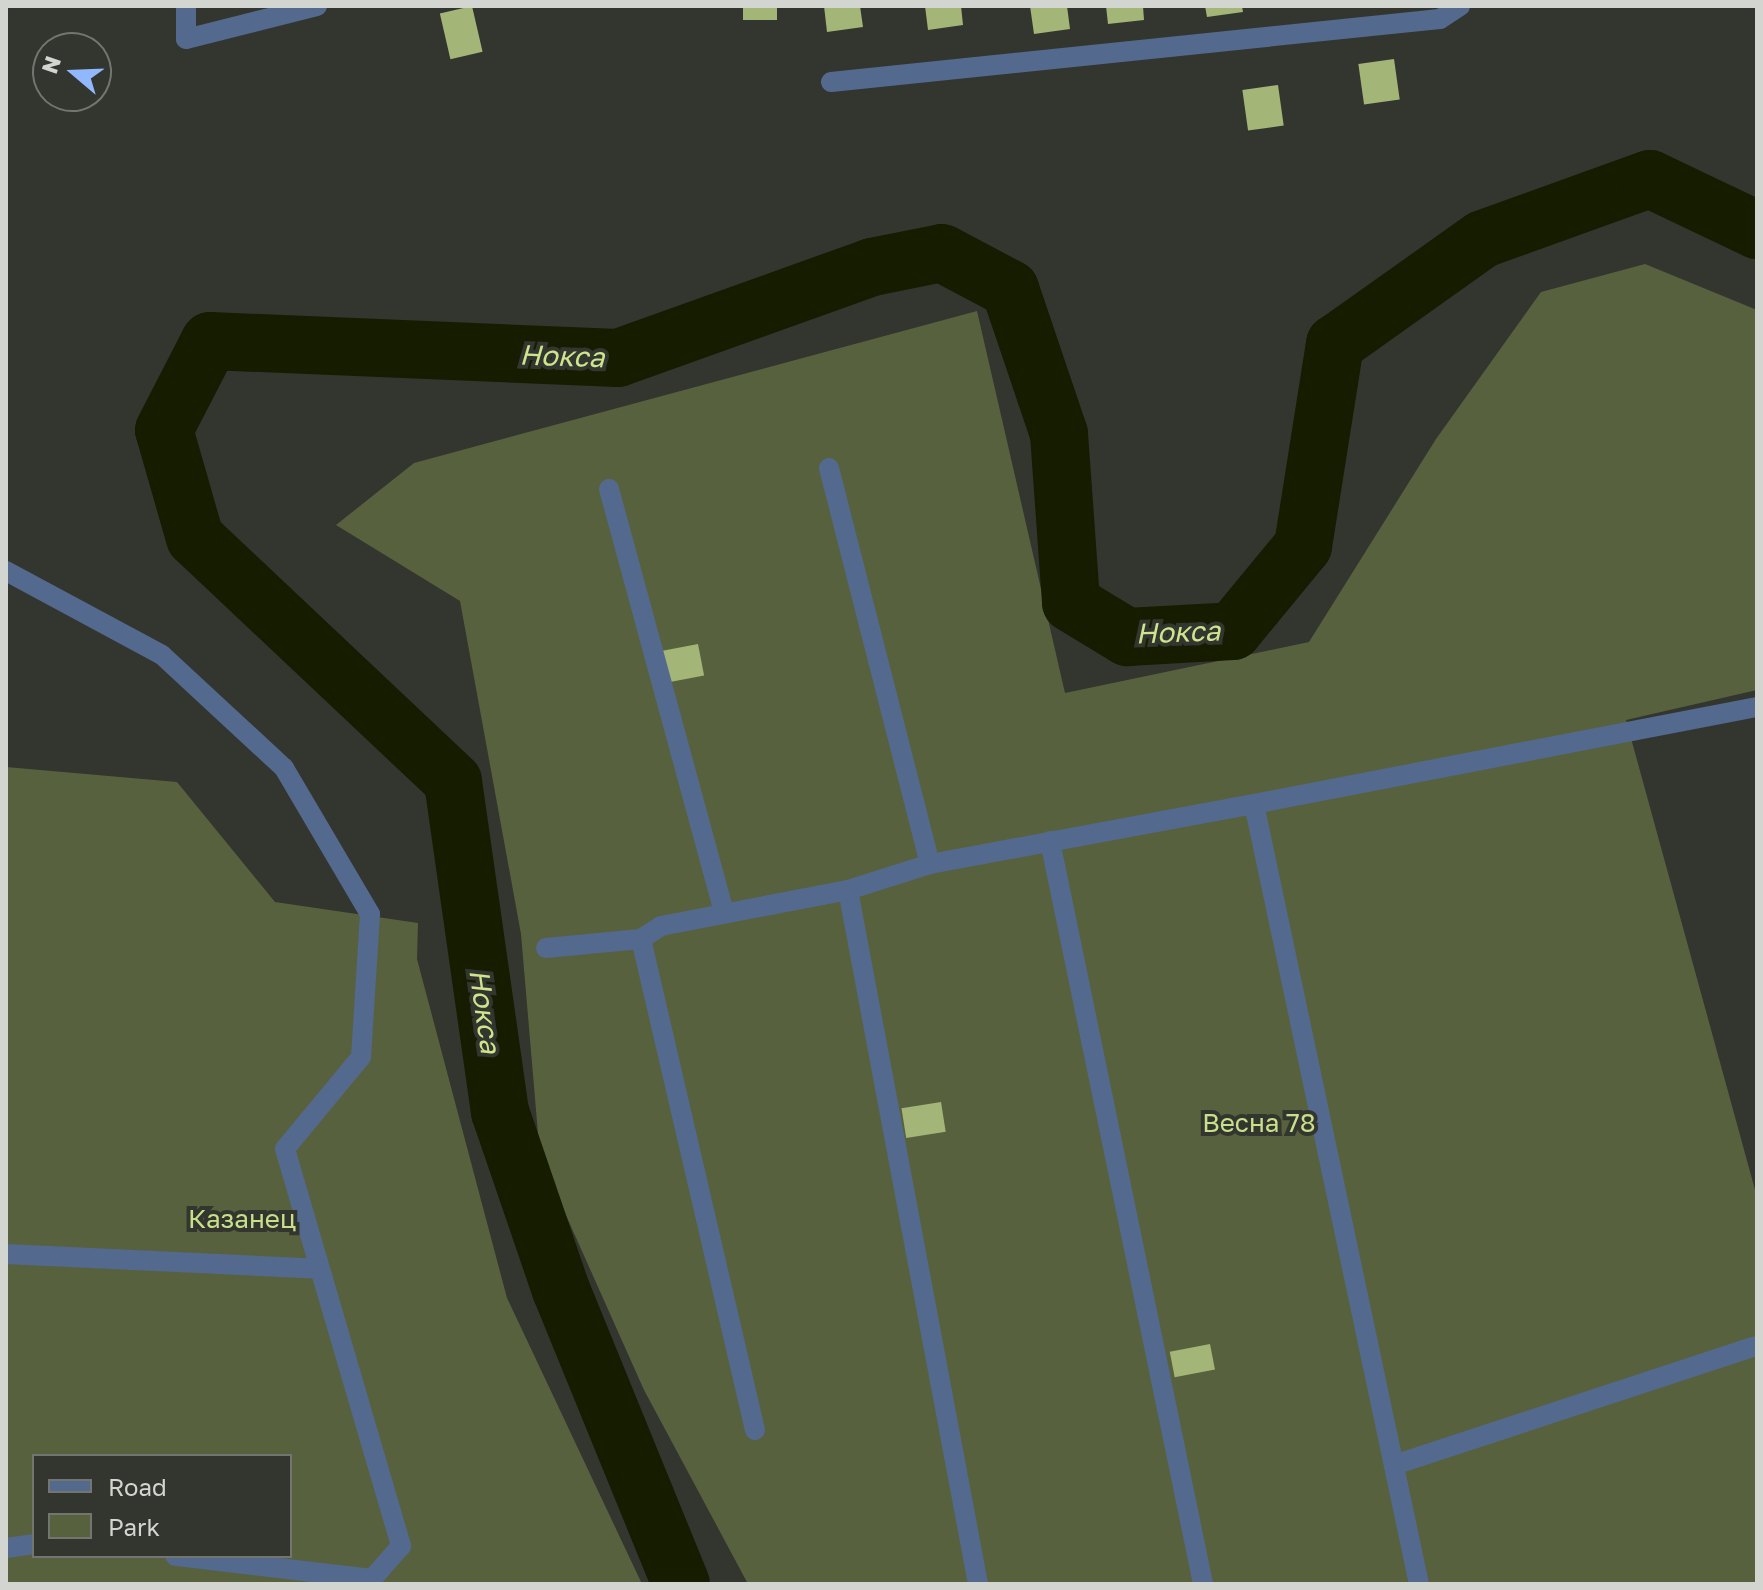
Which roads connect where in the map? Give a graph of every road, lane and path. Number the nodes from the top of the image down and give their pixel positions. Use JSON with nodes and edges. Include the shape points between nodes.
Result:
{"nodes":[{"id":1,"x":186,"y":6,"type":"edge"},
{"id":2,"x":317,"y":6,"type":"edge"},
{"id":3,"x":1460,"y":6,"type":"edge"},
{"id":4,"x":831,"y":82,"type":"dead end"},
{"id":5,"x":829,"y":468,"type":"dead end"},
{"id":6,"x":609,"y":489,"type":"dead end"},
{"id":7,"x":6,"y":571,"type":"edge"},
{"id":8,"x":1757,"y":707,"type":"edge"},
{"id":9,"x":1254,"y":804,"type":"junction"},
{"id":10,"x":1050,"y":841,"type":"junction"},
{"id":11,"x":930,"y":864,"type":"junction"},
{"id":12,"x":848,"y":890,"type":"junction"},
{"id":13,"x":724,"y":911,"type":"junction"},
{"id":14,"x":641,"y":939,"type":"junction"},
{"id":15,"x":546,"y":948,"type":"dead end"},
{"id":16,"x":6,"y":1254,"type":"edge"},
{"id":17,"x":320,"y":1269,"type":"junction"},
{"id":18,"x":1755,"y":1346,"type":"edge"},
{"id":19,"x":755,"y":1430,"type":"dead end"},
{"id":20,"x":1394,"y":1465,"type":"junction"},
{"id":21,"x":32,"y":1544,"type":"edge"},
{"id":22,"x":6,"y":1548,"type":"edge"},
{"id":23,"x":192,"y":1558,"type":"edge"},
{"id":24,"x":978,"y":1584,"type":"edge"},
{"id":25,"x":1203,"y":1584,"type":"edge"},
{"id":26,"x":1419,"y":1584,"type":"edge"}],
"edges":[{"from":1,"to":2,"type":"street","via":[[186,39]]},
{"from":3,"to":4,"type":"street","via":[[1440,19]]},
{"from":5,"to":11,"type":"street"},
{"from":6,"to":13,"type":"street"},
{"from":7,"to":17,"type":"street","via":[[162,655],[284,768],[370,914],[361,1057],[285,1149]]},
{"from":8,"to":9,"type":"street"},
{"from":9,"to":10,"type":"street"},
{"from":9,"to":20,"type":"street"},
{"from":10,"to":11,"type":"street"},
{"from":10,"to":25,"type":"street"},
{"from":11,"to":12,"type":"street"},
{"from":12,"to":13,"type":"street"},
{"from":12,"to":24,"type":"street"},
{"from":13,"to":14,"type":"street","via":[[661,926]]},
{"from":14,"to":15,"type":"street"},
{"from":14,"to":19,"type":"street"},
{"from":16,"to":17,"type":"street"},
{"from":17,"to":23,"type":"street","via":[[401,1546],[372,1579]]},
{"from":18,"to":20,"type":"street"},
{"from":20,"to":26,"type":"street"},
{"from":21,"to":22,"type":"street"}]}
